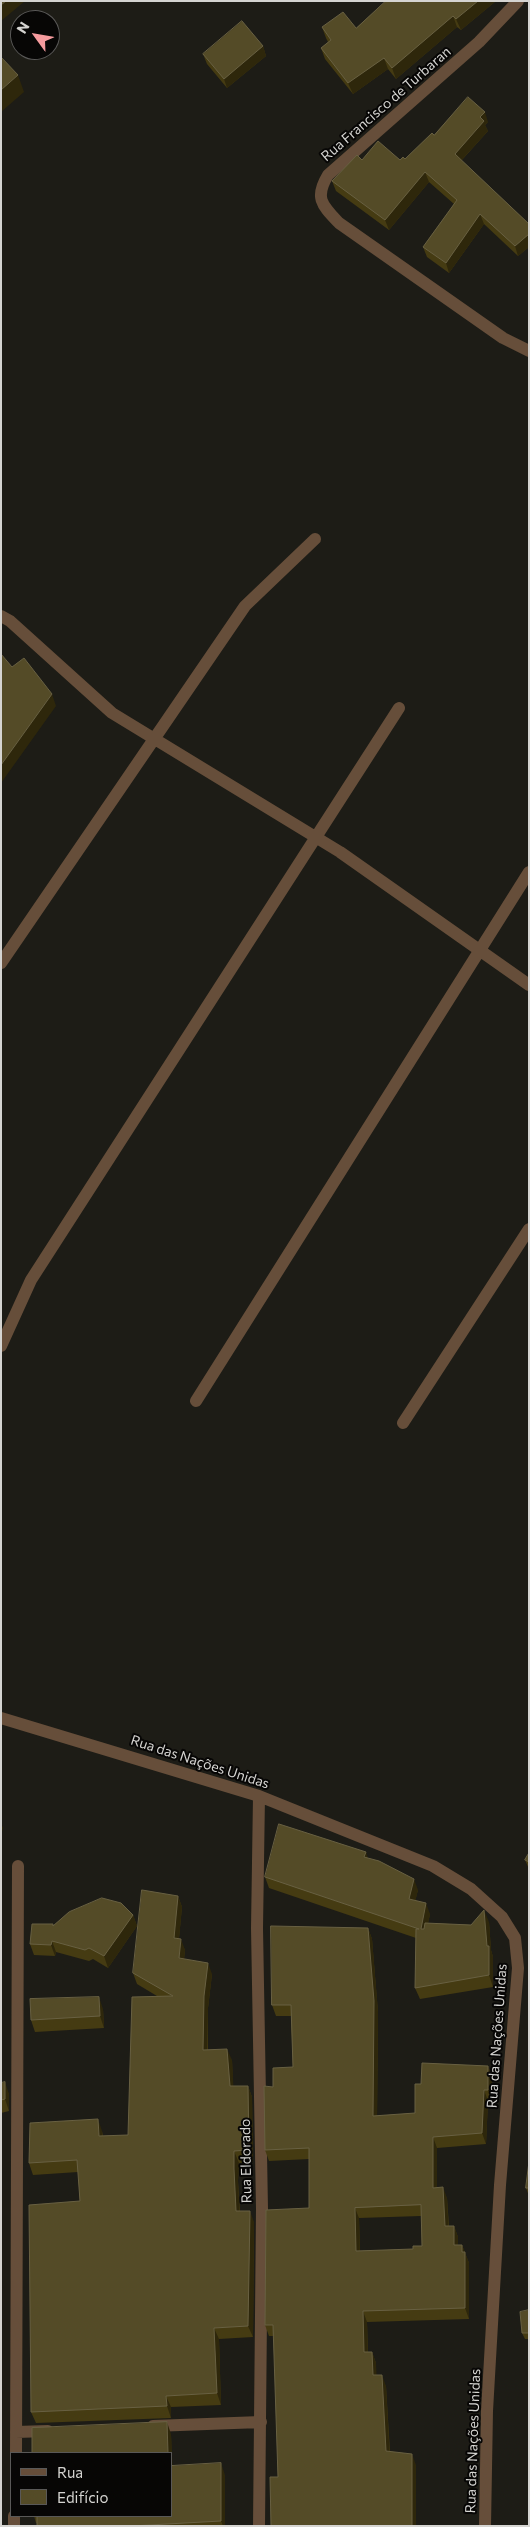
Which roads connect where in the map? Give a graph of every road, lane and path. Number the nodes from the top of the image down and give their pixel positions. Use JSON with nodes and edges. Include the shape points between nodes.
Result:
{"nodes":[{"id":1,"x":518,"y":1,"type":"edge"},
{"id":2,"x":529,"y":351,"type":"edge"},
{"id":3,"x":315,"y":539,"type":"dead end"},
{"id":4,"x":1,"y":616,"type":"edge"},
{"id":5,"x":399,"y":708,"type":"dead end"},
{"id":6,"x":154,"y":739,"type":"junction"},
{"id":7,"x":316,"y":837,"type":"junction"},
{"id":8,"x":529,"y":872,"type":"edge"},
{"id":9,"x":480,"y":950,"type":"junction"},
{"id":10,"x":1,"y":964,"type":"edge"},
{"id":11,"x":529,"y":985,"type":"edge"},
{"id":12,"x":529,"y":1229,"type":"edge"},
{"id":13,"x":1,"y":1346,"type":"edge"},
{"id":14,"x":196,"y":1401,"type":"dead end"},
{"id":15,"x":403,"y":1423,"type":"dead end"},
{"id":16,"x":1,"y":1718,"type":"edge"},
{"id":17,"x":259,"y":1796,"type":"junction"},
{"id":18,"x":18,"y":1866,"type":"dead end"},
{"id":19,"x":261,"y":2422,"type":"junction"},
{"id":20,"x":143,"y":2427,"type":"edge"},
{"id":21,"x":65,"y":2430,"type":"edge"},
{"id":22,"x":16,"y":2432,"type":"junction"},
{"id":23,"x":16,"y":2452,"type":"edge"},
{"id":24,"x":259,"y":2526,"type":"edge"},
{"id":25,"x":485,"y":2526,"type":"edge"}],
"edges":[{"from":1,"to":2,"type":"street","name":"Rua Francisco de Turbaran","via":[[479,42],[328,175],[320,188],[322,205],[339,223],[503,338]]},
{"from":3,"to":6,"type":"street","via":[[244,606]]},
{"from":4,"to":6,"type":"street","via":[[112,713]]},
{"from":5,"to":7,"type":"street"},
{"from":6,"to":7,"type":"street"},
{"from":6,"to":10,"type":"street"},
{"from":7,"to":9,"type":"street"},
{"from":7,"to":13,"type":"street","via":[[31,1280]]},
{"from":8,"to":9,"type":"street"},
{"from":9,"to":11,"type":"street"},
{"from":9,"to":14,"type":"street"},
{"from":12,"to":15,"type":"street"},
{"from":16,"to":17,"type":"street","name":"Rua das Nações Unidas"},
{"from":17,"to":19,"type":"street","name":"Rua Eldorado"},
{"from":17,"to":25,"type":"street","name":"Rua das Nações Unidas","via":[[433,1866],[472,1889],[502,1917],[515,1938],[518,1968],[500,2185]]},
{"from":18,"to":22,"type":"street"},
{"from":19,"to":20,"type":"street"},
{"from":19,"to":24,"type":"street","name":"Rua Eldorado"},
{"from":21,"to":22,"type":"street"},
{"from":22,"to":23,"type":"street"}]}
